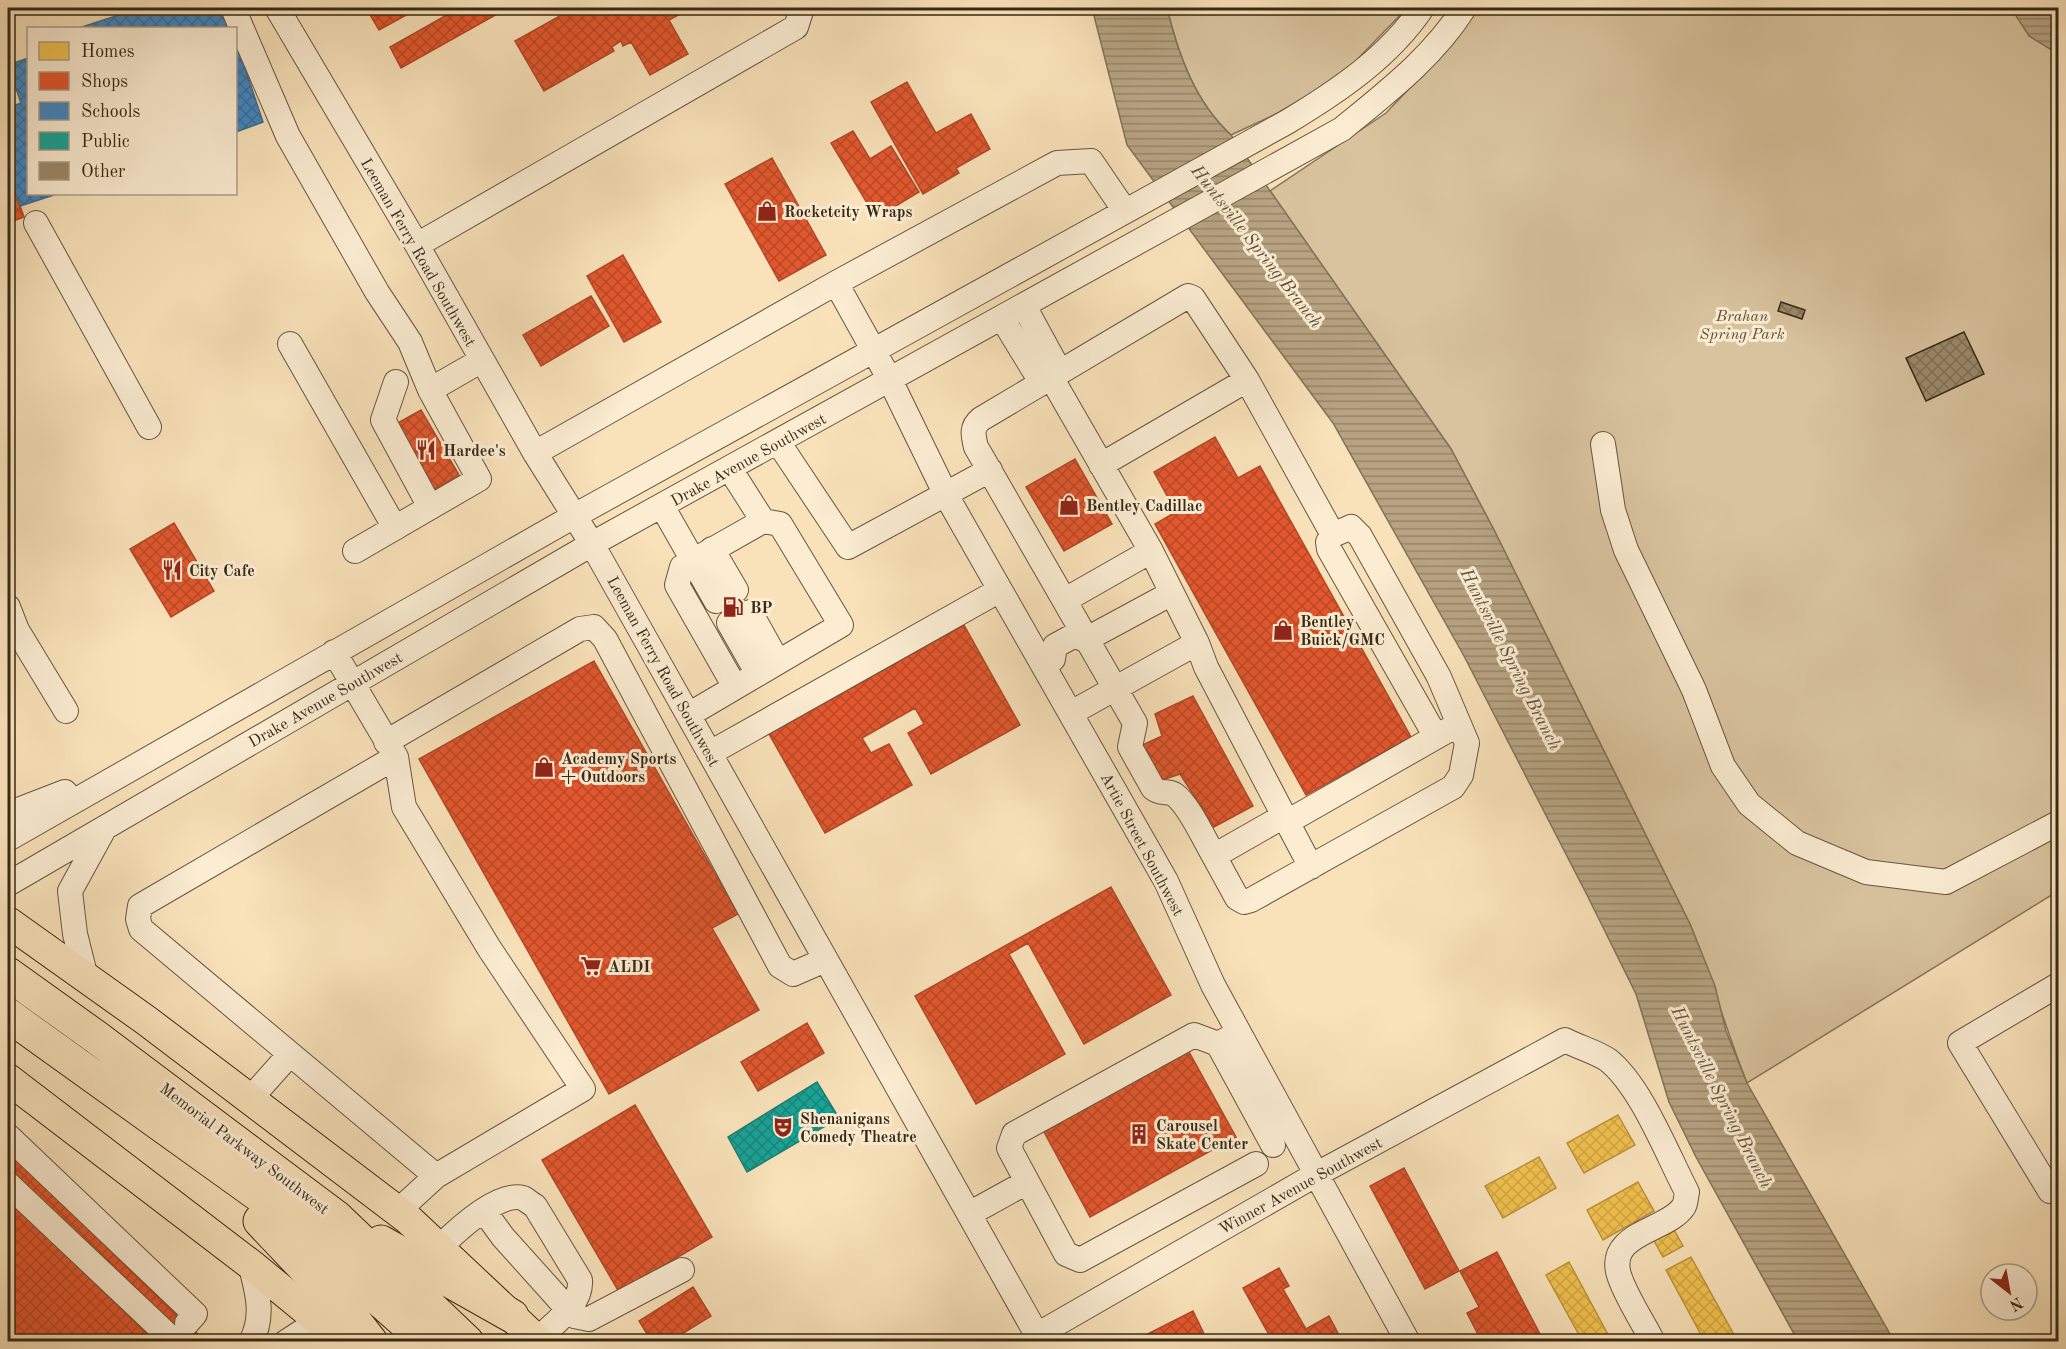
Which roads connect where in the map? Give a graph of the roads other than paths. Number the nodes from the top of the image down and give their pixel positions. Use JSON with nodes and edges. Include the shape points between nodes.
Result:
{"nodes":[{"id":1,"x":233,"y":8,"type":"edge"},
{"id":2,"x":277,"y":8,"type":"edge"},
{"id":3,"x":802,"y":8,"type":"edge"},
{"id":4,"x":1422,"y":8,"type":"edge"},
{"id":5,"x":1464,"y":8,"type":"edge"},
{"id":6,"x":1125,"y":210,"type":"junction"},
{"id":7,"x":36,"y":223,"type":"dead end"},
{"id":8,"x":417,"y":245,"type":"junction"},
{"id":9,"x":836,"y":283,"type":"junction"},
{"id":10,"x":1024,"y":306,"type":"junction"},
{"id":11,"x":1002,"y":318,"type":"junction"},
{"id":12,"x":290,"y":344,"type":"dead end"},
{"id":13,"x":872,"y":351,"type":"junction"},
{"id":14,"x":482,"y":360,"type":"junction"},
{"id":15,"x":1049,"y":376,"type":"junction"},
{"id":16,"x":890,"y":380,"type":"junction"},
{"id":17,"x":1247,"y":380,"type":"junction"},
{"id":18,"x":396,"y":382,"type":"dead end"},
{"id":19,"x":430,"y":390,"type":"junction"},
{"id":20,"x":149,"y":427,"type":"dead end"},
{"id":21,"x":778,"y":442,"type":"junction"},
{"id":22,"x":1603,"y":444,"type":"dead end"},
{"id":23,"x":535,"y":453,"type":"junction"},
{"id":24,"x":1101,"y":465,"type":"junction"},
{"id":25,"x":730,"y":469,"type":"junction"},
{"id":26,"x":990,"y":470,"type":"junction"},
{"id":27,"x":946,"y":495,"type":"junction"},
{"id":28,"x":662,"y":506,"type":"junction"},
{"id":29,"x":430,"y":507,"type":"junction"},
{"id":30,"x":576,"y":515,"type":"junction"},
{"id":31,"x":763,"y":521,"type":"junction"},
{"id":32,"x":395,"y":528,"type":"junction"},
{"id":33,"x":1333,"y":535,"type":"junction"},
{"id":34,"x":592,"y":544,"type":"junction"},
{"id":35,"x":355,"y":551,"type":"dead end"},
{"id":36,"x":1151,"y":551,"type":"junction"},
{"id":37,"x":703,"y":555,"type":"junction"},
{"id":38,"x":1000,"y":590,"type":"junction"},
{"id":39,"x":1172,"y":593,"type":"junction"},
{"id":40,"x":726,"y":595,"type":"dead end"},
{"id":41,"x":1065,"y":600,"type":"junction"},
{"id":42,"x":8,"y":607,"type":"edge"},
{"id":43,"x":739,"y":618,"type":"dead end"},
{"id":44,"x":393,"y":619,"type":"junction"},
{"id":45,"x":1086,"y":639,"type":"junction"},
{"id":46,"x":1197,"y":643,"type":"junction"},
{"id":47,"x":411,"y":648,"type":"junction"},
{"id":48,"x":334,"y":652,"type":"junction"},
{"id":49,"x":655,"y":655,"type":"junction"},
{"id":50,"x":1048,"y":662,"type":"junction"},
{"id":51,"x":768,"y":668,"type":"junction"},
{"id":52,"x":623,"y":674,"type":"junction"},
{"id":53,"x":352,"y":684,"type":"junction"},
{"id":54,"x":735,"y":687,"type":"junction"},
{"id":55,"x":1116,"y":688,"type":"junction"},
{"id":56,"x":66,"y":711,"type":"dead end"},
{"id":57,"x":1071,"y":713,"type":"junction"},
{"id":58,"x":690,"y":714,"type":"junction"},
{"id":59,"x":1460,"y":723,"type":"junction"},
{"id":60,"x":1436,"y":737,"type":"junction"},
{"id":61,"x":391,"y":750,"type":"junction"},
{"id":62,"x":710,"y":753,"type":"junction"},
{"id":63,"x":143,"y":762,"type":"junction"},
{"id":64,"x":8,"y":814,"type":"edge"},
{"id":65,"x":1285,"y":819,"type":"junction"},
{"id":66,"x":2058,"y":823,"type":"edge"},
{"id":67,"x":105,"y":827,"type":"junction"},
{"id":68,"x":8,"y":839,"type":"edge"},
{"id":69,"x":1214,"y":856,"type":"junction"},
{"id":70,"x":1311,"y":867,"type":"junction"},
{"id":71,"x":8,"y":884,"type":"edge"},
{"id":72,"x":8,"y":922,"type":"edge"},
{"id":73,"x":8,"y":946,"type":"edge"},
{"id":74,"x":43,"y":948,"type":"junction"},
{"id":75,"x":825,"y":960,"type":"junction"},
{"id":76,"x":8,"y":974,"type":"edge"},
{"id":77,"x":86,"y":978,"type":"junction"},
{"id":78,"x":2058,"y":985,"type":"edge"},
{"id":79,"x":8,"y":1015,"type":"edge"},
{"id":80,"x":1229,"y":1038,"type":"junction"},
{"id":81,"x":290,"y":1053,"type":"junction"},
{"id":82,"x":81,"y":1068,"type":"junction"},
{"id":83,"x":8,"y":1079,"type":"edge"},
{"id":84,"x":250,"y":1099,"type":"junction"},
{"id":85,"x":1295,"y":1133,"type":"junction"},
{"id":86,"x":8,"y":1136,"type":"edge"},
{"id":87,"x":1273,"y":1145,"type":"junction"},
{"id":88,"x":1256,"y":1164,"type":"junction"},
{"id":89,"x":1317,"y":1174,"type":"junction"},
{"id":90,"x":436,"y":1176,"type":"junction"},
{"id":91,"x":1027,"y":1182,"type":"junction"},
{"id":92,"x":8,"y":1184,"type":"edge"},
{"id":93,"x":2058,"y":1186,"type":"edge"},
{"id":94,"x":1274,"y":1199,"type":"junction"},
{"id":95,"x":398,"y":1211,"type":"junction"},
{"id":96,"x":484,"y":1211,"type":"junction"},
{"id":97,"x":969,"y":1214,"type":"junction"},
{"id":98,"x":336,"y":1217,"type":"junction"},
{"id":99,"x":439,"y":1248,"type":"junction"},
{"id":100,"x":250,"y":1263,"type":"junction"},
{"id":101,"x":682,"y":1270,"type":"dead end"},
{"id":102,"x":567,"y":1310,"type":"junction"},
{"id":103,"x":512,"y":1316,"type":"junction"},
{"id":104,"x":181,"y":1332,"type":"edge"},
{"id":105,"x":336,"y":1333,"type":"edge"},
{"id":106,"x":1039,"y":1338,"type":"edge"},
{"id":107,"x":251,"y":1341,"type":"edge"},
{"id":108,"x":286,"y":1341,"type":"edge"},
{"id":109,"x":371,"y":1341,"type":"edge"},
{"id":110,"x":427,"y":1341,"type":"edge"},
{"id":111,"x":467,"y":1341,"type":"edge"},
{"id":112,"x":538,"y":1341,"type":"edge"},
{"id":113,"x":1408,"y":1341,"type":"edge"},
{"id":114,"x":1653,"y":1341,"type":"edge"}],
"edges":[{"from":1,"to":19,"type":"street","via":[[288,136],[410,342]]},
{"from":2,"to":8,"type":"street","name":"Leeman Ferry Road Southwest"},
{"from":3,"to":8,"type":"street","via":[[796,27]]},
{"from":4,"to":6,"type":"street","name":"Drake Avenue Southwest","via":[[1347,84],[1244,146]]},
{"from":5,"to":10,"type":"street","name":"Drake Avenue Southwest","via":[[1453,26],[1410,73],[1342,129]]},
{"from":6,"to":9,"type":"street","via":[[1091,160],[1057,163]]},
{"from":6,"to":13,"type":"street","name":"Drake Avenue Southwest"},
{"from":7,"to":20,"type":"street"},
{"from":8,"to":14,"type":"street","name":"Leeman Ferry Road Southwest"},
{"from":9,"to":13,"type":"street","name":"Artie Street Southwest"},
{"from":9,"to":23,"type":"street"},
{"from":10,"to":11,"type":"street","name":"Drake Avenue Southwest"},
{"from":10,"to":15,"type":"street","via":[[1054,360]]},
{"from":11,"to":15,"type":"street","via":[[1035,372]]},
{"from":11,"to":16,"type":"street","name":"Drake Avenue Southwest"},
{"from":12,"to":32,"type":"street"},
{"from":13,"to":16,"type":"street","name":"Artie Street Southwest"},
{"from":13,"to":30,"type":"street","name":"Drake Avenue Southwest"},
{"from":14,"to":19,"type":"street"},
{"from":14,"to":23,"type":"street","name":"Leeman Ferry Road Southwest"},
{"from":15,"to":17,"type":"street","via":[[1188,296]]},
{"from":15,"to":24,"type":"street"},
{"from":15,"to":26,"type":"street","via":[[976,423],[976,447]]},
{"from":16,"to":21,"type":"street","name":"Drake Avenue Southwest"},
{"from":16,"to":27,"type":"street","name":"Artie Street Southwest"},
{"from":17,"to":24,"type":"street"},
{"from":17,"to":33,"type":"street"},
{"from":18,"to":29,"type":"street","via":[[383,420]]},
{"from":19,"to":29,"type":"street","via":[[479,479]]},
{"from":21,"to":25,"type":"street","name":"Drake Avenue Southwest"},
{"from":21,"to":27,"type":"street","via":[[848,547]]},
{"from":22,"to":66,"type":"street","via":[[1613,510],[1626,550],[1695,690],[1723,766],[1749,804],[1797,843],[1866,872],[1947,882]]},
{"from":23,"to":30,"type":"street","name":"Leeman Ferry Road Southwest"},
{"from":24,"to":36,"type":"street"},
{"from":25,"to":28,"type":"street","name":"Drake Avenue Southwest"},
{"from":25,"to":31,"type":"street"},
{"from":26,"to":27,"type":"street"},
{"from":26,"to":41,"type":"street"},
{"from":27,"to":38,"type":"street","name":"Artie Street Southwest"},
{"from":28,"to":34,"type":"street","name":"Drake Avenue Southwest"},
{"from":28,"to":37,"type":"street"},
{"from":29,"to":32,"type":"street"},
{"from":30,"to":34,"type":"street","name":"Leeman Ferry Road Southwest"},
{"from":30,"to":44,"type":"street","name":"Drake Avenue Southwest"},
{"from":31,"to":37,"type":"street"},
{"from":31,"to":51,"type":"street","via":[[780,524],[841,625]]},
{"from":32,"to":35,"type":"street"},
{"from":33,"to":59,"type":"street","via":[[1351,527],[1360,536],[1439,676]]},
{"from":33,"to":60,"type":"street","via":[[1329,549]]},
{"from":34,"to":47,"type":"street","name":"Drake Avenue Southwest"},
{"from":34,"to":49,"type":"street","name":"Leeman Ferry Road Southwest"},
{"from":36,"to":39,"type":"street"},
{"from":36,"to":41,"type":"street"},
{"from":37,"to":40,"type":"street"},
{"from":37,"to":54,"type":"street","via":[[682,567],[677,585]]},
{"from":38,"to":50,"type":"street","name":"Artie Street Southwest"},
{"from":38,"to":62,"type":"street"},
{"from":39,"to":45,"type":"street"},
{"from":39,"to":46,"type":"street"},
{"from":41,"to":45,"type":"street"},
{"from":42,"to":56,"type":"street","via":[[17,630]]},
{"from":43,"to":51,"type":"street"},
{"from":44,"to":47,"type":"street"},
{"from":44,"to":48,"type":"street","name":"Drake Avenue Southwest"},
{"from":45,"to":50,"type":"street","via":[[1086,651],[1065,663]]},
{"from":45,"to":55,"type":"street"},
{"from":46,"to":55,"type":"street"},
{"from":46,"to":65,"type":"street"},
{"from":47,"to":53,"type":"street","name":"Drake Avenue Southwest"},
{"from":48,"to":53,"type":"street"},
{"from":48,"to":63,"type":"street","name":"Drake Avenue Southwest"},
{"from":49,"to":52,"type":"street"},
{"from":49,"to":58,"type":"street","name":"Leeman Ferry Road Southwest"},
{"from":50,"to":57,"type":"street","name":"Artie Street Southwest"},
{"from":51,"to":54,"type":"street"},
{"from":52,"to":61,"type":"street","via":[[605,639],[594,627],[580,629]]},
{"from":52,"to":75,"type":"street","via":[[780,966],[794,974]]},
{"from":53,"to":61,"type":"street"},
{"from":53,"to":67,"type":"street","name":"Drake Avenue Southwest"},
{"from":54,"to":58,"type":"street"},
{"from":55,"to":57,"type":"street"},
{"from":55,"to":69,"type":"street","via":[[1135,723],[1130,747],[1154,788],[1180,800]]},
{"from":57,"to":80,"type":"street","name":"Artie Street Southwest","via":[[1166,881],[1213,985]]},
{"from":58,"to":62,"type":"street","name":"Leeman Ferry Road Southwest"},
{"from":59,"to":60,"type":"street"},
{"from":59,"to":70,"type":"street","via":[[1467,743],[1461,775],[1453,787]]},
{"from":60,"to":65,"type":"street"},
{"from":61,"to":81,"type":"street","via":[[140,906],[141,929]]},
{"from":61,"to":90,"type":"street","via":[[404,807],[489,948],[583,1089]]},
{"from":62,"to":75,"type":"street","name":"Leeman Ferry Road Southwest"},
{"from":63,"to":64,"type":"street"},
{"from":63,"to":68,"type":"street","name":"Drake Avenue Southwest"},
{"from":65,"to":69,"type":"street"},
{"from":65,"to":70,"type":"street"},
{"from":67,"to":71,"type":"street","name":"Drake Avenue Southwest"},
{"from":67,"to":77,"type":"street","via":[[70,891]]},
{"from":69,"to":70,"type":"street","via":[[1237,898],[1244,902]]},
{"from":72,"to":74,"type":"main road"},
{"from":73,"to":74,"type":"main road"},
{"from":74,"to":77,"type":"main road"},
{"from":75,"to":97,"type":"street","name":"Leeman Ferry Road Southwest"},
{"from":76,"to":98,"type":"highway","name":"Memorial Parkway Southwest"},
{"from":77,"to":84,"type":"main road"},
{"from":78,"to":93,"type":"street","via":[[1960,1043],[2049,1191]]},
{"from":79,"to":82,"type":"highway","name":"Memorial Parkway Southwest"},
{"from":80,"to":85,"type":"street","name":"Artie Street Southwest"},
{"from":80,"to":87,"type":"street"},
{"from":80,"to":91,"type":"street","via":[[1194,1035],[1014,1134],[1009,1148]]},
{"from":81,"to":84,"type":"street"},
{"from":81,"to":90,"type":"street"},
{"from":82,"to":109,"type":"highway","via":[[231,1191]]},
{"from":82,"to":110,"type":"highway","name":"Memorial Parkway Southwest","via":[[274,1206]]},
{"from":83,"to":100,"type":"main road"},
{"from":84,"to":95,"type":"main road"},
{"from":85,"to":87,"type":"street"},
{"from":85,"to":89,"type":"street","name":"Artie Street Southwest"},
{"from":86,"to":104,"type":"street","via":[[195,1314]]},
{"from":87,"to":88,"type":"street","via":[[1270,1155]]},
{"from":88,"to":91,"type":"street","via":[[1080,1260],[1066,1254]]},
{"from":88,"to":94,"type":"street"},
{"from":89,"to":94,"type":"street","name":"Winner Avenue Southwest"},
{"from":89,"to":113,"type":"street","name":"Artie Street Southwest"},
{"from":89,"to":114,"type":"street","name":"Winner Avenue Southwest","via":[[1565,1040],[1606,1059],[1634,1090],[1687,1192],[1684,1205],[1674,1216],[1630,1239],[1620,1255],[1618,1273]]},
{"from":90,"to":95,"type":"street"},
{"from":91,"to":97,"type":"street"},
{"from":92,"to":104,"type":"street"},
{"from":94,"to":106,"type":"street","name":"Winner Avenue Southwest"},
{"from":95,"to":99,"type":"main road"},
{"from":96,"to":99,"type":"street"},
{"from":96,"to":102,"type":"street"},
{"from":96,"to":102,"type":"street","via":[[512,1197],[524,1198],[535,1206],[580,1280],[581,1291]]},
{"from":97,"to":106,"type":"street","name":"Leeman Ferry Road Southwest"},
{"from":98,"to":103,"type":"highway"},
{"from":98,"to":111,"type":"highway","name":"Memorial Parkway Southwest"},
{"from":99,"to":103,"type":"main road"},
{"from":100,"to":105,"type":"main road"},
{"from":100,"to":107,"type":"street","via":[[259,1298],[259,1326]]},
{"from":101,"to":102,"type":"street","via":[[590,1319],[574,1316]]},
{"from":102,"to":112,"type":"street"},
{"from":103,"to":112,"type":"main road"},
{"from":105,"to":108,"type":"street","via":[[303,1331]]}]}
